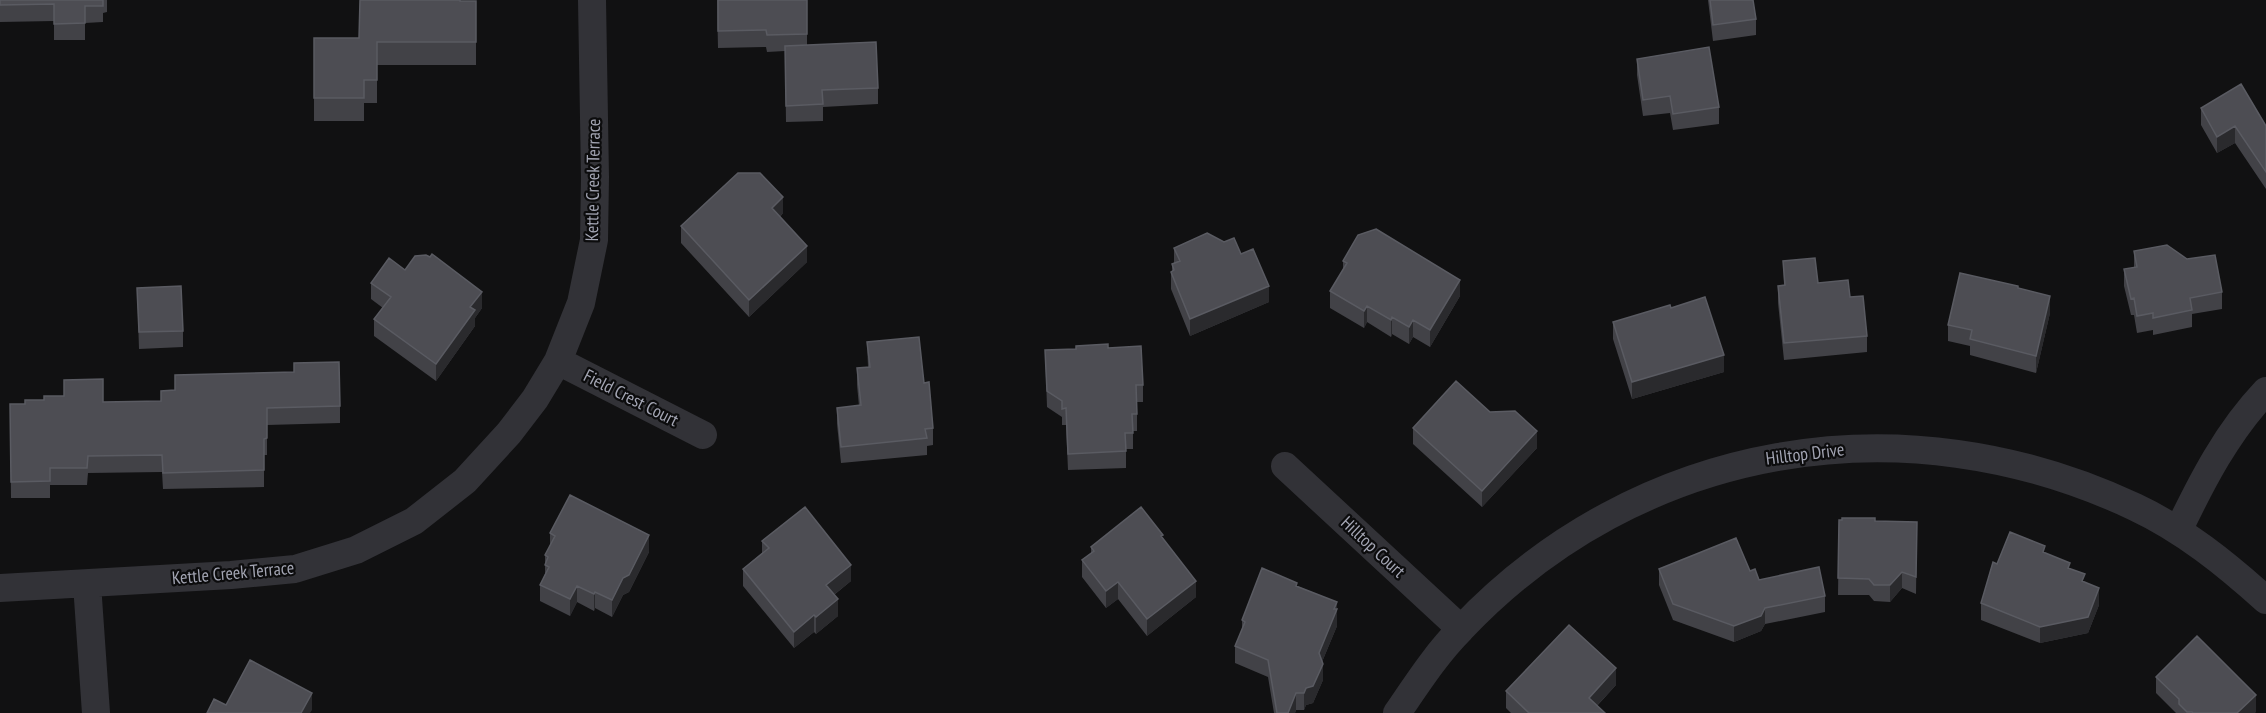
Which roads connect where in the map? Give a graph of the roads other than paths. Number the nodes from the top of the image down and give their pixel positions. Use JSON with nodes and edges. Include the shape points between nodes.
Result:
{"nodes":[{"id":1,"x":592,"y":0,"type":"edge"},
{"id":2,"x":558,"y":361,"type":"junction"},
{"id":3,"x":2266,"y":391,"type":"edge"},
{"id":4,"x":703,"y":435,"type":"dead end"},
{"id":5,"x":1285,"y":466,"type":"dead end"},
{"id":6,"x":2178,"y":531,"type":"junction"},
{"id":7,"x":87,"y":584,"type":"junction"},
{"id":8,"x":0,"y":588,"type":"edge"},
{"id":9,"x":2266,"y":600,"type":"edge"},
{"id":10,"x":1461,"y":629,"type":"junction"},
{"id":11,"x":96,"y":713,"type":"edge"},
{"id":12,"x":1397,"y":713,"type":"edge"}],
"edges":[{"from":1,"to":2,"type":"street","name":"Kettle Creek Terrace","via":[[594,240],[581,303]]},
{"from":2,"to":4,"type":"street","name":"Field Crest Court"},
{"from":2,"to":7,"type":"street","name":"Kettle Creek Terrace","via":[[515,425],[465,481],[414,521],[356,549],[295,569]]},
{"from":3,"to":6,"type":"street","via":[[2226,441]]},
{"from":5,"to":10,"type":"street","name":"Hilltop Court"},
{"from":6,"to":9,"type":"street","name":"Hilltop Drive","via":[[2220,560]]},
{"from":6,"to":10,"type":"street","name":"Hilltop Drive","via":[[2135,507],[2053,475],[1972,455],[1894,447],[1823,450],[1761,459],[1672,485],[1620,509],[1555,548],[1513,580]]},
{"from":7,"to":8,"type":"street","name":"Kettle Creek Terrace"},
{"from":7,"to":11,"type":"street"},
{"from":10,"to":12,"type":"street","name":"Hilltop Drive","via":[[1429,666]]}]}
